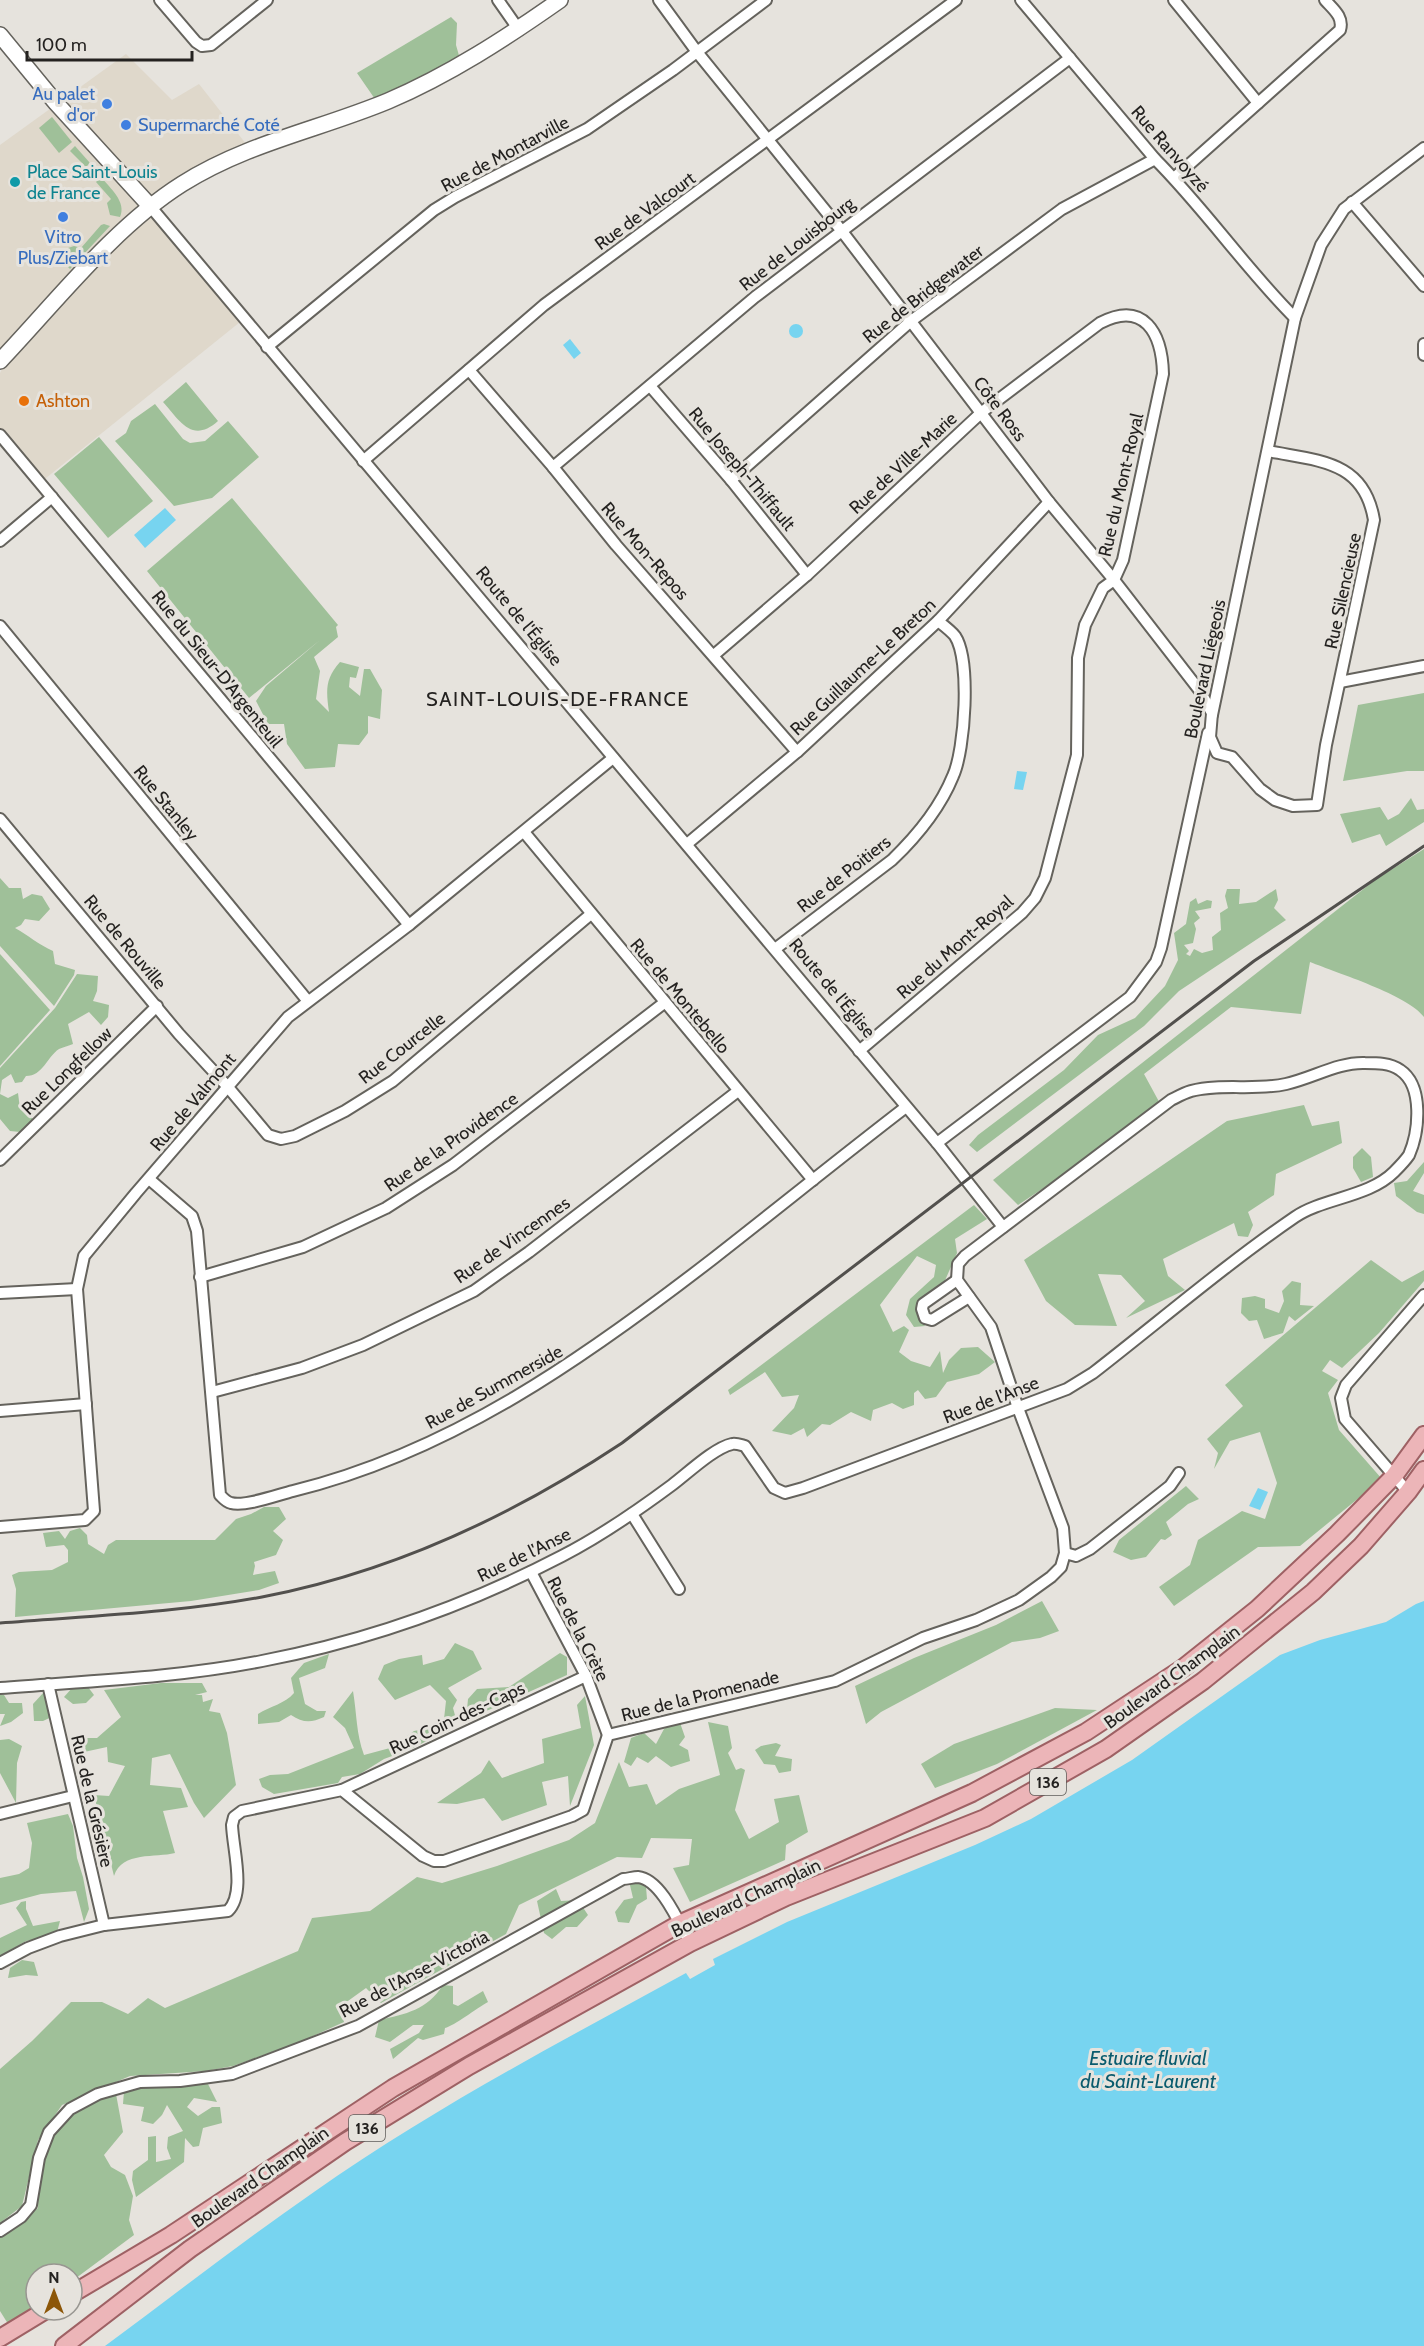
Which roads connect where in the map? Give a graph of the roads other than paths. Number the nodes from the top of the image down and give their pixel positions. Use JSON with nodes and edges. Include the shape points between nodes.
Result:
{"nodes":[{"id":1,"x":160,"y":0,"type":"edge"},
{"id":2,"x":267,"y":0,"type":"edge"},
{"id":3,"x":498,"y":0,"type":"edge"},
{"id":4,"x":560,"y":0,"type":"edge"},
{"id":5,"x":659,"y":0,"type":"edge"},
{"id":6,"x":766,"y":0,"type":"edge"},
{"id":7,"x":956,"y":0,"type":"edge"},
{"id":8,"x":1021,"y":0,"type":"edge"},
{"id":9,"x":1174,"y":0,"type":"edge"},
{"id":10,"x":1325,"y":0,"type":"edge"},
{"id":11,"x":519,"y":30,"type":"junction"},
{"id":12,"x":0,"y":35,"type":"edge"},
{"id":13,"x":697,"y":52,"type":"junction"},
{"id":14,"x":1070,"y":58,"type":"junction"},
{"id":15,"x":1258,"y":103,"type":"junction"},
{"id":16,"x":769,"y":140,"type":"junction"},
{"id":17,"x":1424,"y":148,"type":"edge"},
{"id":18,"x":1155,"y":159,"type":"junction"},
{"id":19,"x":1174,"y":178,"type":"junction"},
{"id":20,"x":1352,"y":202,"type":"junction"},
{"id":21,"x":150,"y":206,"type":"junction"},
{"id":22,"x":841,"y":230,"type":"junction"},
{"id":23,"x":1424,"y":286,"type":"edge"},
{"id":24,"x":1127,"y":314,"type":"joint"},
{"id":25,"x":1295,"y":318,"type":"junction"},
{"id":26,"x":911,"y":321,"type":"junction"},
{"id":27,"x":1424,"y":344,"type":"edge"},
{"id":28,"x":267,"y":347,"type":"junction"},
{"id":29,"x":1424,"y":355,"type":"edge"},
{"id":30,"x":0,"y":361,"type":"edge"},
{"id":31,"x":469,"y":370,"type":"junction"},
{"id":32,"x":650,"y":386,"type":"junction"},
{"id":33,"x":982,"y":412,"type":"junction"},
{"id":34,"x":0,"y":435,"type":"edge"},
{"id":35,"x":1268,"y":451,"type":"junction"},
{"id":36,"x":363,"y":461,"type":"junction"},
{"id":37,"x":553,"y":467,"type":"junction"},
{"id":38,"x":731,"y":480,"type":"junction"},
{"id":39,"x":52,"y":497,"type":"junction"},
{"id":40,"x":1049,"y":502,"type":"junction"},
{"id":41,"x":0,"y":541,"type":"edge"},
{"id":42,"x":807,"y":575,"type":"junction"},
{"id":43,"x":1114,"y":580,"type":"junction"},
{"id":44,"x":938,"y":621,"type":"junction"},
{"id":45,"x":0,"y":626,"type":"edge"},
{"id":46,"x":714,"y":655,"type":"junction"},
{"id":47,"x":1424,"y":666,"type":"edge"},
{"id":48,"x":1340,"y":682,"type":"junction"},
{"id":49,"x":1212,"y":713,"type":"junction"},
{"id":50,"x":796,"y":752,"type":"junction"},
{"id":51,"x":613,"y":758,"type":"junction"},
{"id":52,"x":1317,"y":805,"type":"joint"},
{"id":53,"x":0,"y":819,"type":"edge"},
{"id":54,"x":524,"y":832,"type":"junction"},
{"id":55,"x":687,"y":844,"type":"junction"},
{"id":56,"x":591,"y":914,"type":"junction"},
{"id":57,"x":409,"y":925,"type":"junction"},
{"id":58,"x":775,"y":949,"type":"junction"},
{"id":59,"x":307,"y":1000,"type":"junction"},
{"id":60,"x":664,"y":1003,"type":"junction"},
{"id":61,"x":158,"y":1006,"type":"junction"},
{"id":62,"x":859,"y":1051,"type":"junction"},
{"id":63,"x":227,"y":1086,"type":"junction"},
{"id":64,"x":738,"y":1091,"type":"junction"},
{"id":65,"x":906,"y":1107,"type":"junction"},
{"id":66,"x":937,"y":1143,"type":"junction"},
{"id":67,"x":0,"y":1160,"type":"edge"},
{"id":68,"x":149,"y":1179,"type":"junction"},
{"id":69,"x":813,"y":1180,"type":"junction"},
{"id":70,"x":1003,"y":1227,"type":"junction"},
{"id":71,"x":200,"y":1277,"type":"junction"},
{"id":72,"x":957,"y":1280,"type":"junction"},
{"id":73,"x":77,"y":1289,"type":"junction"},
{"id":74,"x":0,"y":1293,"type":"edge"},
{"id":75,"x":1424,"y":1295,"type":"edge"},
{"id":76,"x":969,"y":1297,"type":"junction"},
{"id":77,"x":212,"y":1392,"type":"junction"},
{"id":78,"x":86,"y":1404,"type":"junction"},
{"id":79,"x":1018,"y":1408,"type":"junction"},
{"id":80,"x":0,"y":1411,"type":"edge"},
{"id":81,"x":1424,"y":1434,"type":"edge"},
{"id":82,"x":1424,"y":1470,"type":"edge"},
{"id":83,"x":1179,"y":1473,"type":"dead end"},
{"id":84,"x":1394,"y":1476,"type":"junction"},
{"id":85,"x":1408,"y":1492,"type":"junction"},
{"id":86,"x":632,"y":1515,"type":"junction"},
{"id":87,"x":0,"y":1527,"type":"edge"},
{"id":88,"x":1065,"y":1553,"type":"junction"},
{"id":89,"x":531,"y":1572,"type":"junction"},
{"id":90,"x":679,"y":1589,"type":"dead end"},
{"id":91,"x":586,"y":1676,"type":"junction"},
{"id":92,"x":48,"y":1684,"type":"junction"},
{"id":93,"x":0,"y":1688,"type":"edge"},
{"id":94,"x":608,"y":1735,"type":"junction"},
{"id":95,"x":342,"y":1790,"type":"junction"},
{"id":96,"x":73,"y":1796,"type":"junction"},
{"id":97,"x":0,"y":1814,"type":"edge"},
{"id":98,"x":679,"y":1924,"type":"junction"},
{"id":99,"x":104,"y":1925,"type":"junction"},
{"id":100,"x":690,"y":1943,"type":"junction"},
{"id":101,"x":0,"y":1963,"type":"edge"},
{"id":102,"x":0,"y":2231,"type":"edge"},
{"id":103,"x":84,"y":2287,"type":"edge"},
{"id":104,"x":26,"y":2322,"type":"edge"},
{"id":105,"x":0,"y":2338,"type":"edge"},
{"id":106,"x":64,"y":2346,"type":"edge"}],
"edges":[{"from":1,"to":2,"type":"street","via":[[202,46],[211,45]]},
{"from":3,"to":11,"type":"street"},
{"from":4,"to":11,"type":"street"},
{"from":5,"to":13,"type":"street","name":"Côte Ross"},
{"from":6,"to":13,"type":"street","name":"Rue de Montarville"},
{"from":7,"to":16,"type":"street","name":"Rue de Valcourt"},
{"from":8,"to":14,"type":"street","name":"Rue Ranvoyzé"},
{"from":9,"to":15,"type":"street"},
{"from":10,"to":15,"type":"street","via":[[1340,17],[1340,30]]},
{"from":11,"to":21,"type":"street","via":[[387,101],[225,160]]},
{"from":12,"to":21,"type":"street","name":"Route de l'Église"},
{"from":13,"to":16,"type":"street","name":"Côte Ross"},
{"from":13,"to":28,"type":"street","name":"Rue de Montarville","via":[[587,129],[434,210]]},
{"from":14,"to":18,"type":"street","name":"Rue Ranvoyzé"},
{"from":14,"to":22,"type":"street","name":"Rue de Louisbourg"},
{"from":15,"to":19,"type":"street"},
{"from":16,"to":22,"type":"street","name":"Côte Ross"},
{"from":16,"to":31,"type":"street","name":"Rue de Valcourt","via":[[544,305]]},
{"from":17,"to":20,"type":"street","name":"Boulevard Liégeois"},
{"from":18,"to":19,"type":"street","name":"Rue Ranvoyzé"},
{"from":18,"to":26,"type":"street","name":"Rue de Bridgewater","via":[[1062,209]]},
{"from":19,"to":25,"type":"street","name":"Rue Ranvoyzé"},
{"from":20,"to":23,"type":"street"},
{"from":20,"to":25,"type":"street","name":"Boulevard Liégeois","via":[[1321,245]]},
{"from":21,"to":28,"type":"street","name":"Route de l'Église"},
{"from":21,"to":30,"type":"street","via":[[125,227]]},
{"from":22,"to":26,"type":"street","name":"Côte Ross"},
{"from":22,"to":32,"type":"street","name":"Rue de Louisbourg","via":[[754,297]]},
{"from":24,"to":33,"type":"street","name":"Rue de Ville-Marie","via":[[1100,323]]},
{"from":24,"to":43,"type":"street","name":"Rue du Mont-Royal","via":[[1156,334],[1163,374],[1123,560]]},
{"from":25,"to":35,"type":"street","name":"Boulevard Liégeois"},
{"from":26,"to":33,"type":"street","name":"Côte Ross"},
{"from":26,"to":38,"type":"street","name":"Rue de Bridgewater"},
{"from":27,"to":29,"type":"street"},
{"from":28,"to":36,"type":"street","name":"Route de l'Église"},
{"from":31,"to":36,"type":"street","name":"Rue de Valcourt"},
{"from":31,"to":37,"type":"street","name":"Rue Mon-Repos"},
{"from":32,"to":37,"type":"street","name":"Rue de Louisbourg"},
{"from":32,"to":38,"type":"street","name":"Rue Joseph-Thiffault"},
{"from":33,"to":40,"type":"street","name":"Côte Ross"},
{"from":33,"to":42,"type":"street","name":"Rue de Ville-Marie"},
{"from":34,"to":39,"type":"street","name":"Rue du Sieur-D'Argenteuil"},
{"from":35,"to":48,"type":"street","name":"Rue Silencieuse","via":[[1340,468],[1360,482],[1371,502],[1374,520]]},
{"from":35,"to":49,"type":"street","name":"Boulevard Liégeois"},
{"from":36,"to":51,"type":"street","name":"Route de l'Église"},
{"from":37,"to":46,"type":"street","name":"Rue Mon-Repos"},
{"from":38,"to":42,"type":"street","name":"Rue Joseph-Thiffault"},
{"from":39,"to":41,"type":"street"},
{"from":39,"to":57,"type":"street","name":"Rue du Sieur-D'Argenteuil"},
{"from":40,"to":43,"type":"street","name":"Côte Ross"},
{"from":40,"to":44,"type":"street","name":"Rue Guillaume-Le Breton"},
{"from":42,"to":46,"type":"street","name":"Rue de Ville-Marie"},
{"from":43,"to":49,"type":"street","name":"Côte Ross","via":[[1200,691]]},
{"from":43,"to":62,"type":"street","name":"Rue du Mont-Royal","via":[[1103,588],[1085,625],[1078,658],[1077,755],[1045,878],[1035,898]]},
{"from":44,"to":50,"type":"street","name":"Rue Guillaume-Le Breton"},
{"from":44,"to":58,"type":"street","name":"Rue de Poitiers","via":[[955,637],[963,659],[964,686],[960,749],[954,774],[940,803],[892,860]]},
{"from":45,"to":59,"type":"street","name":"Rue Stanley"},
{"from":46,"to":50,"type":"street","name":"Rue Mon-Repos"},
{"from":47,"to":48,"type":"street"},
{"from":48,"to":52,"type":"street","name":"Rue Silencieuse"},
{"from":49,"to":52,"type":"street","name":"Côte Ross","via":[[1210,737],[1217,753],[1232,757],[1275,800],[1293,806]]},
{"from":49,"to":66,"type":"street","name":"Boulevard Liégeois","via":[[1156,962],[1130,997]]},
{"from":50,"to":55,"type":"street","name":"Rue Guillaume-Le Breton"},
{"from":51,"to":54,"type":"street","name":"Rue de Valmont"},
{"from":51,"to":55,"type":"street","name":"Route de l'Église"},
{"from":53,"to":61,"type":"street","name":"Rue de Rouville"},
{"from":54,"to":56,"type":"street","name":"Rue de Montebello"},
{"from":54,"to":57,"type":"street","name":"Rue de Valmont"},
{"from":55,"to":58,"type":"street","name":"Route de l'Église"},
{"from":56,"to":60,"type":"street","name":"Rue de Montebello"},
{"from":56,"to":63,"type":"street","name":"Rue Courcelle","via":[[393,1081],[295,1136],[281,1139],[268,1135]]},
{"from":57,"to":59,"type":"street","name":"Rue de Valmont"},
{"from":58,"to":62,"type":"street","name":"Route de l'Église"},
{"from":59,"to":63,"type":"street","name":"Rue de Valmont"},
{"from":60,"to":64,"type":"street","name":"Rue de Montebello"},
{"from":60,"to":71,"type":"street","name":"Rue de la Providence","via":[[453,1165],[386,1208],[303,1247]]},
{"from":61,"to":63,"type":"street","name":"Rue de Rouville"},
{"from":61,"to":67,"type":"street","name":"Rue Longfellow"},
{"from":62,"to":65,"type":"street","name":"Route de l'Église"},
{"from":63,"to":68,"type":"street","name":"Rue de Valmont"},
{"from":64,"to":69,"type":"street","name":"Rue de Montebello"},
{"from":64,"to":77,"type":"street","name":"Rue de Vincennes","via":[[474,1291],[419,1319],[302,1368]]},
{"from":65,"to":66,"type":"street","name":"Route de l'Église"},
{"from":65,"to":69,"type":"street","name":"Rue de Summerside"},
{"from":66,"to":70,"type":"street","name":"Route de l'Église"},
{"from":68,"to":71,"type":"street","name":"Rue de Summerside","via":[[192,1216],[197,1231]]},
{"from":68,"to":73,"type":"street","name":"Rue de Valmont","via":[[84,1256]]},
{"from":69,"to":77,"type":"street","name":"Rue de Summerside","via":[[576,1360],[445,1436],[378,1464],[301,1489],[240,1504],[228,1503],[220,1495]]},
{"from":70,"to":72,"type":"street","name":"Rue de l'Anse","via":[[964,1256],[958,1264]]},
{"from":70,"to":79,"type":"street","name":"Rue de l'Anse","via":[[1171,1100],[1191,1091],[1286,1084],[1360,1062],[1382,1063],[1401,1070],[1414,1089],[1416,1133],[1408,1157],[1391,1174],[1363,1190],[1297,1216],[1093,1373],[1067,1389]]},
{"from":71,"to":77,"type":"street","name":"Rue de Summerside"},
{"from":72,"to":76,"type":"street"},
{"from":72,"to":76,"type":"street","via":[[923,1304],[925,1318],[932,1320]]},
{"from":73,"to":74,"type":"street"},
{"from":73,"to":78,"type":"street","name":"Rue de Valmont"},
{"from":75,"to":84,"type":"street","via":[[1346,1384],[1341,1398],[1345,1419]]},
{"from":76,"to":79,"type":"street","via":[[992,1327]]},
{"from":78,"to":80,"type":"street"},
{"from":78,"to":87,"type":"street","name":"Rue de Valmont","via":[[94,1511],[85,1520]]},
{"from":79,"to":86,"type":"street","name":"Rue de l'Anse","via":[[785,1493],[774,1488],[745,1446],[734,1443],[716,1452]]},
{"from":79,"to":88,"type":"street","via":[[1063,1528]]},
{"from":81,"to":84,"type":"main road","name":"Boulevard Champlain","number":"136"},
{"from":82,"to":85,"type":"main road","name":"Boulevard Champlain","number":"136"},
{"from":83,"to":88,"type":"street","via":[[1170,1486],[1090,1549],[1076,1556]]},
{"from":84,"to":85,"type":"street"},
{"from":84,"to":98,"type":"main road","name":"Boulevard Champlain","number":"136","via":[[1257,1609],[1183,1668],[1086,1732],[972,1793]]},
{"from":85,"to":100,"type":"main road","name":"Boulevard Champlain","number":"136","via":[[1314,1592],[1243,1650],[1106,1749],[984,1818],[786,1897]]},
{"from":86,"to":89,"type":"street","name":"Rue de l'Anse"},
{"from":86,"to":90,"type":"street"},
{"from":88,"to":94,"type":"street","name":"Rue de la Promenade","via":[[1061,1567],[1020,1600],[924,1638],[835,1680]]},
{"from":89,"to":91,"type":"street","name":"Rue de la Crète"},
{"from":89,"to":92,"type":"street","name":"Rue de l'Anse","via":[[412,1621],[329,1646],[194,1672]]},
{"from":91,"to":94,"type":"street","name":"Rue de la Crète"},
{"from":91,"to":95,"type":"street","name":"Rue Coin-des-Caps"},
{"from":92,"to":93,"type":"street","name":"Rue de l'Anse"},
{"from":92,"to":96,"type":"street","name":"Rue de la Grésière"},
{"from":94,"to":95,"type":"street","name":"Rue de la Promenade","via":[[583,1810],[444,1861],[423,1856]]},
{"from":95,"to":99,"type":"street","via":[[254,1807],[234,1817],[232,1838],[238,1887],[228,1911]]},
{"from":96,"to":97,"type":"street"},
{"from":96,"to":99,"type":"street","name":"Rue de la Grésière"},
{"from":98,"to":100,"type":"street","name":"Rue de l'Anse-Victoria"},
{"from":98,"to":102,"type":"street","name":"Rue de l'Anse-Victoria","via":[[658,1888],[638,1877],[623,1879],[358,2026],[232,2074],[140,2082],[98,2094],[70,2109],[49,2132],[39,2158],[31,2205]]},
{"from":98,"to":103,"type":"main road","name":"Boulevard Champlain","number":"136","via":[[403,2082],[171,2235]]},
{"from":99,"to":101,"type":"street","via":[[60,1936]]},
{"from":100,"to":106,"type":"main road","name":"Boulevard Champlain","number":"136","via":[[469,2066],[345,2142],[190,2249]]},
{"from":104,"to":105,"type":"main road"}]}
